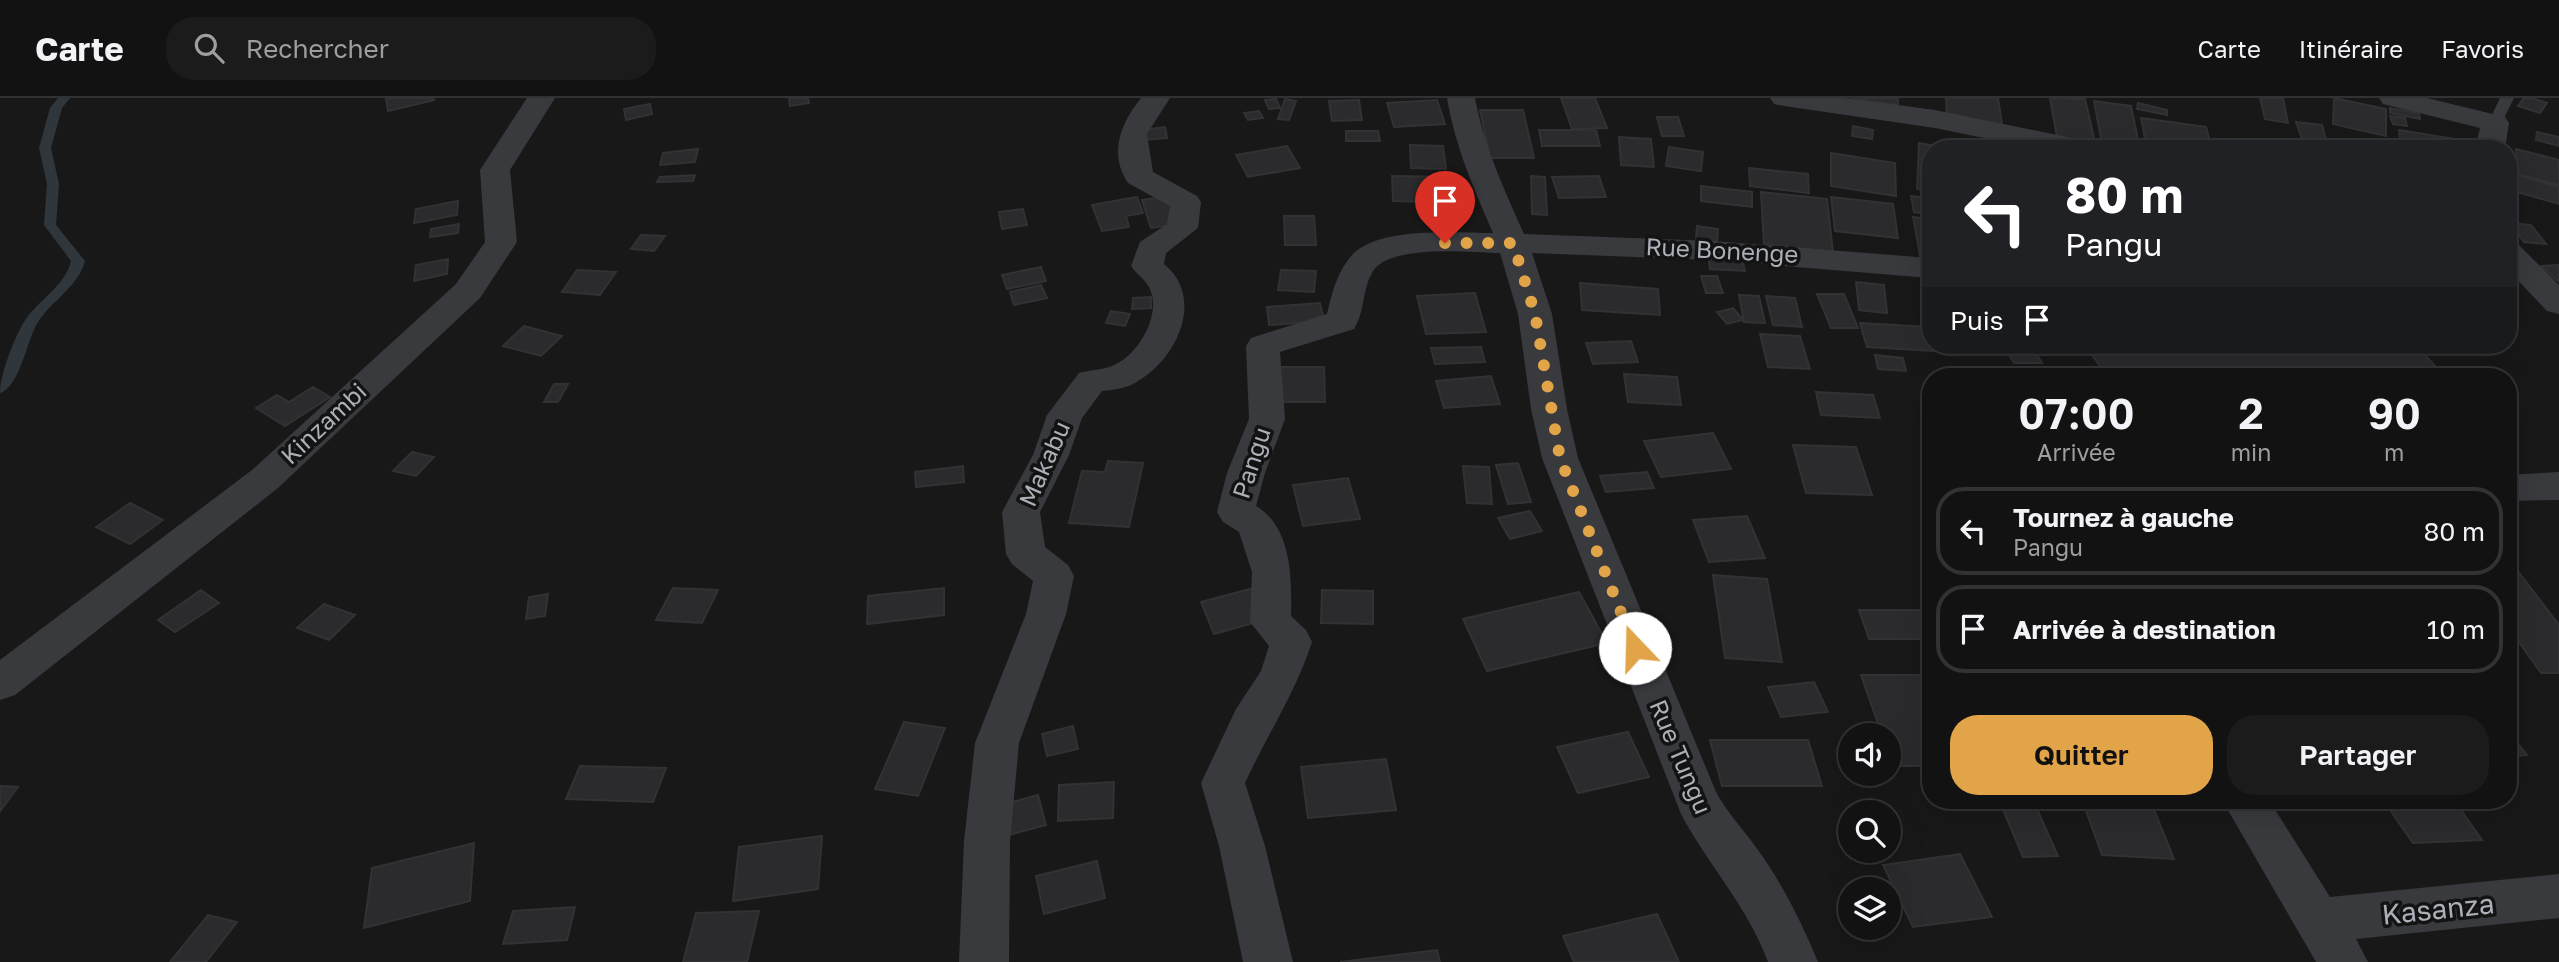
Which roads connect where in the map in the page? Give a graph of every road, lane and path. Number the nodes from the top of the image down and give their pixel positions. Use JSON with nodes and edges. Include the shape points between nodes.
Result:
{"nodes":[{"id":1,"x":541,"y":98,"type":"edge"},
{"id":2,"x":1156,"y":98,"type":"edge"},
{"id":3,"x":1461,"y":98,"type":"edge"},
{"id":4,"x":1784,"y":98,"type":"edge"},
{"id":5,"x":2393,"y":98,"type":"edge"},
{"id":6,"x":2497,"y":123,"type":"edge"},
{"id":7,"x":2038,"y":140,"type":"edge"},
{"id":8,"x":1513,"y":243,"type":"junction"},
{"id":9,"x":2517,"y":261,"type":"edge"},
{"id":10,"x":1922,"y":267,"type":"edge"},
{"id":11,"x":2559,"y":304,"type":"edge"},
{"id":12,"x":2559,"y":486,"type":"edge"},
{"id":13,"x":2517,"y":488,"type":"edge"},
{"id":14,"x":0,"y":682,"type":"edge"},
{"id":15,"x":2250,"y":809,"type":"edge"},
{"id":16,"x":2559,"y":896,"type":"edge"},
{"id":17,"x":2318,"y":921,"type":"junction"},
{"id":18,"x":984,"y":962,"type":"edge"},
{"id":19,"x":1268,"y":962,"type":"edge"},
{"id":20,"x":1793,"y":962,"type":"edge"},
{"id":21,"x":2343,"y":962,"type":"edge"}],
"edges":[{"from":1,"to":14,"type":"street","name":"Kinzambi","via":[[495,170],[501,242],[468,290],[265,479]]},
{"from":2,"to":18,"type":"street","name":"Makabu","via":[[1129,139],[1139,177],[1186,202],[1182,228],[1151,249],[1147,266],[1163,281],[1170,299],[1166,327],[1150,352],[1127,374],[1091,382],[1065,415],[1051,455],[1021,512],[1026,554],[1054,576],[1046,614],[997,743],[986,841]]},
{"from":3,"to":8,"type":"street","name":"Rue Tungu","via":[[1479,165]]},
{"from":4,"to":7,"type":"street","via":[[1935,119]]},
{"from":5,"to":6,"type":"street"},
{"from":8,"to":10,"type":"street","name":"Rue Bonenge","via":[[1714,250]]},
{"from":8,"to":19,"type":"street","name":"Pangu","via":[[1445,243],[1380,250],[1355,271],[1342,321],[1263,346],[1267,419],[1245,472],[1236,512],[1256,524],[1272,572],[1270,621],[1291,642],[1280,676],[1251,722],[1223,783]]},
{"from":8,"to":20,"type":"street","name":"Rue Tungu","via":[[1535,314],[1560,458],[1697,800],[1781,931]]},
{"from":9,"to":11,"type":"street"},
{"from":12,"to":13,"type":"street"},
{"from":15,"to":17,"type":"street"},
{"from":16,"to":17,"type":"street","name":"Kasanza"},
{"from":17,"to":21,"type":"street"}]}
